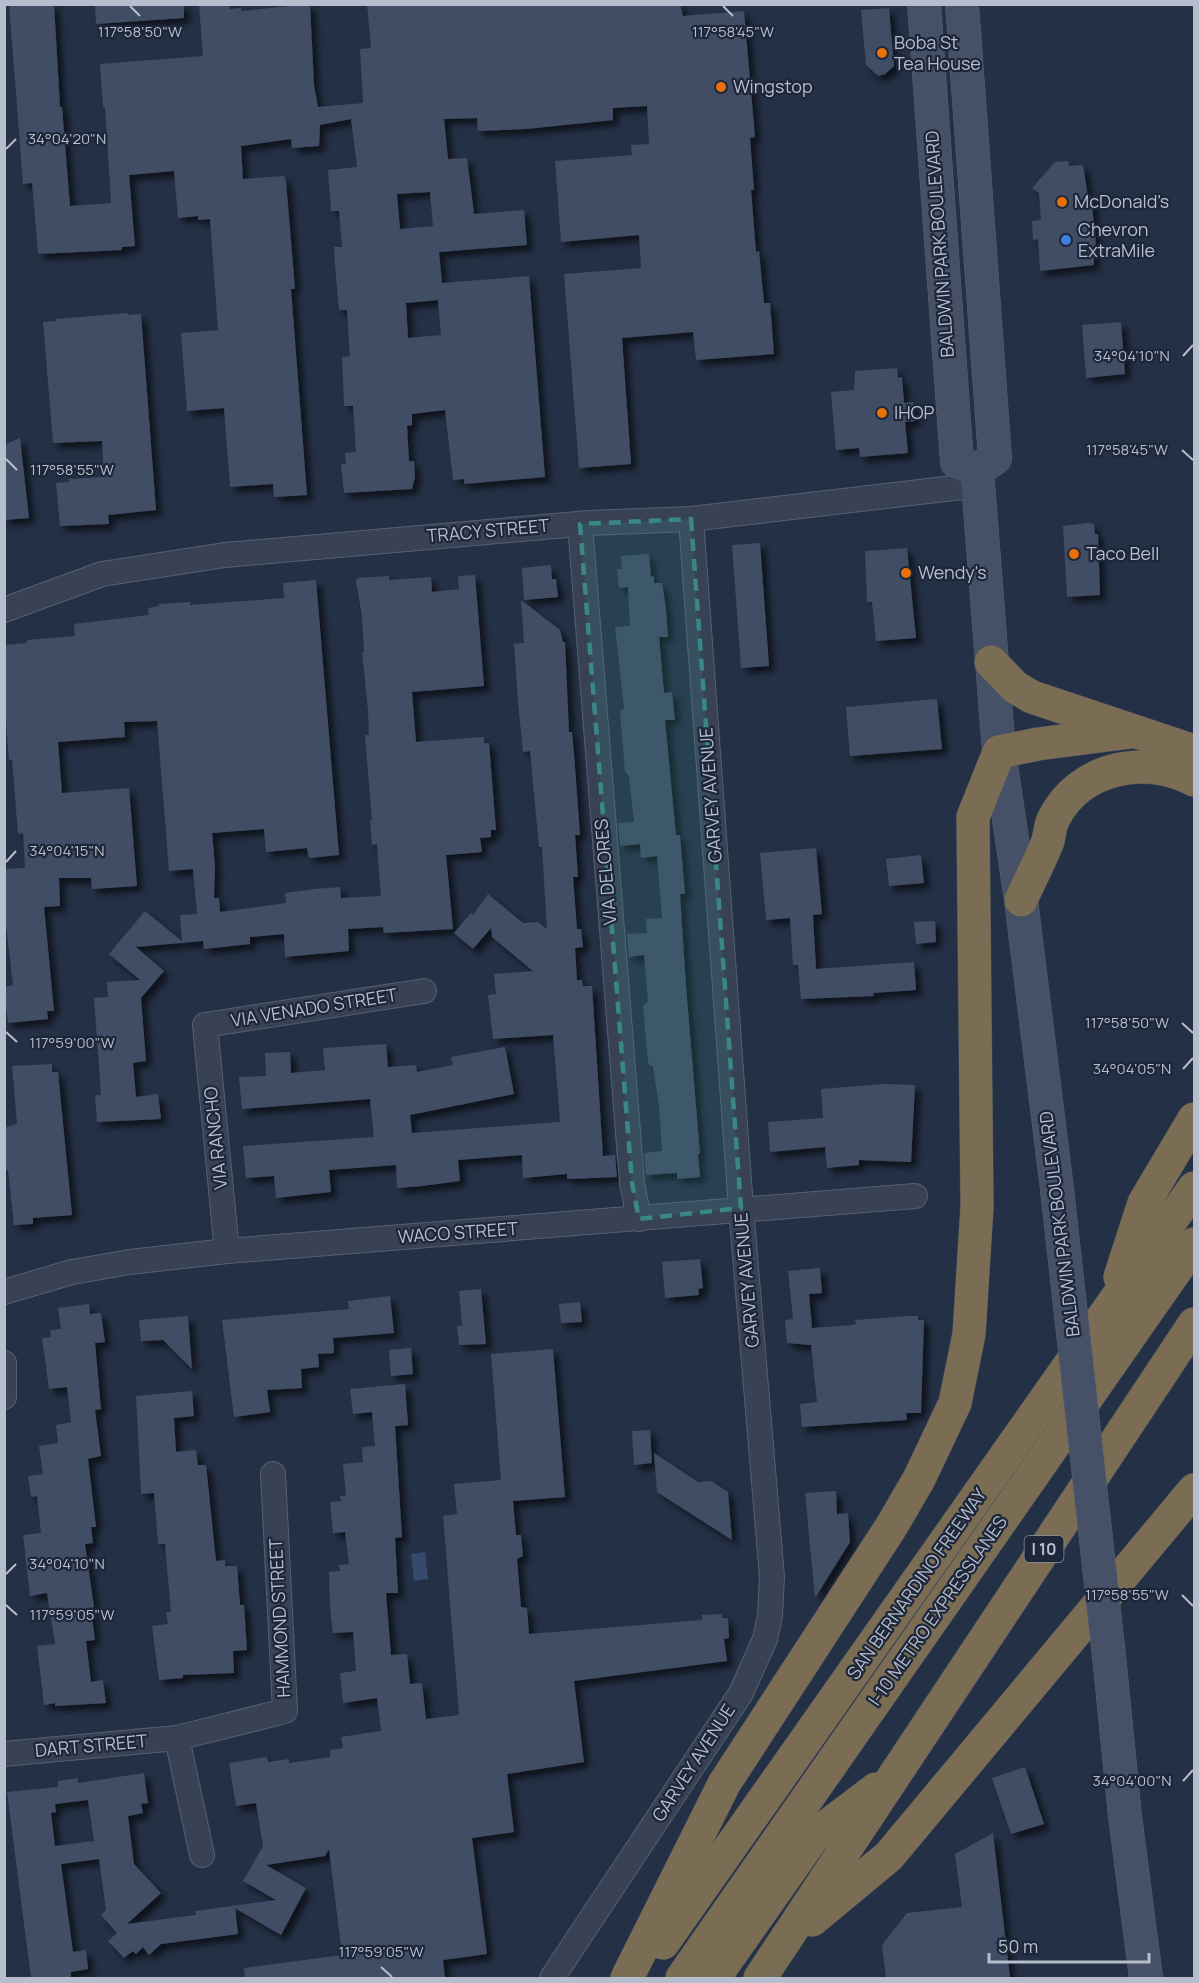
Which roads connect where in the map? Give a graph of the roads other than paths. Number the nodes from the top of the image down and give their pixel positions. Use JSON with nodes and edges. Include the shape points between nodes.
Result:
{"nodes":[{"id":1,"x":924,"y":4,"type":"edge"},
{"id":2,"x":939,"y":4,"type":"edge"},
{"id":3,"x":962,"y":4,"type":"edge"},
{"id":4,"x":969,"y":105,"type":"junction"},
{"id":5,"x":978,"y":478,"type":"junction"},
{"id":6,"x":691,"y":519,"type":"junction"},
{"id":7,"x":580,"y":524,"type":"junction"},
{"id":8,"x":4,"y":610,"type":"edge"},
{"id":9,"x":991,"y":662,"type":"junction"},
{"id":10,"x":1131,"y":732,"type":"junction"},
{"id":11,"x":1194,"y":751,"type":"edge"},
{"id":12,"x":999,"y":752,"type":"junction"},
{"id":13,"x":1194,"y":780,"type":"edge"},
{"id":14,"x":1021,"y":900,"type":"junction"},
{"id":15,"x":424,"y":992,"type":"dead end"},
{"id":16,"x":205,"y":1025,"type":"joint"},
{"id":17,"x":1194,"y":1119,"type":"edge"},
{"id":18,"x":1194,"y":1188,"type":"edge"},
{"id":19,"x":915,"y":1196,"type":"dead end"},
{"id":20,"x":741,"y":1208,"type":"junction"},
{"id":21,"x":639,"y":1219,"type":"junction"},
{"id":22,"x":1194,"y":1244,"type":"edge"},
{"id":23,"x":227,"y":1251,"type":"junction"},
{"id":24,"x":4,"y":1292,"type":"edge"},
{"id":25,"x":1110,"y":1307,"type":"junction"},
{"id":26,"x":1194,"y":1324,"type":"edge"},
{"id":27,"x":4,"y":1363,"type":"edge"},
{"id":28,"x":4,"y":1397,"type":"edge"},
{"id":29,"x":273,"y":1474,"type":"dead end"},
{"id":30,"x":1194,"y":1490,"type":"edge"},
{"id":31,"x":177,"y":1738,"type":"junction"},
{"id":32,"x":4,"y":1754,"type":"edge"},
{"id":33,"x":894,"y":1775,"type":"junction"},
{"id":34,"x":202,"y":1855,"type":"dead end"},
{"id":35,"x":786,"y":1941,"type":"junction"},
{"id":36,"x":552,"y":1978,"type":"edge"},
{"id":37,"x":627,"y":1978,"type":"edge"},
{"id":38,"x":637,"y":1978,"type":"edge"},
{"id":39,"x":682,"y":1978,"type":"edge"},
{"id":40,"x":714,"y":1978,"type":"edge"},
{"id":41,"x":760,"y":1978,"type":"edge"},
{"id":42,"x":1146,"y":1978,"type":"edge"}],
"edges":[{"from":1,"to":5,"type":"main road","name":"BALDWIN PARK BOULEVARD","via":[[957,462]]},
{"from":2,"to":4,"type":"main road"},
{"from":3,"to":4,"type":"main road"},
{"from":4,"to":5,"type":"main road","via":[[995,458]]},
{"from":5,"to":6,"type":"street","name":"TRACY STREET"},
{"from":5,"to":9,"type":"main road","name":"BALDWIN PARK BOULEVARD"},
{"from":6,"to":7,"type":"street","name":"TRACY STREET"},
{"from":6,"to":20,"type":"street","name":"GARVEY AVENUE"},
{"from":7,"to":8,"type":"street","name":"TRACY STREET","via":[[225,555],[102,574]]},
{"from":7,"to":21,"type":"street","name":"VIA DELORES","via":[[632,1183]]},
{"from":9,"to":10,"type":"highway","via":[[1032,697]]},
{"from":9,"to":12,"type":"main road","name":"BALDWIN PARK BOULEVARD"},
{"from":10,"to":11,"type":"highway"},
{"from":10,"to":12,"type":"highway"},
{"from":12,"to":14,"type":"main road","name":"BALDWIN PARK BOULEVARD"},
{"from":12,"to":37,"type":"highway","via":[[973,817],[977,1207],[969,1334],[955,1403],[891,1527],[724,1784]]},
{"from":13,"to":14,"type":"highway","via":[[1155,766],[1131,766],[1098,776],[1075,790],[1053,820]]},
{"from":14,"to":42,"type":"main road","name":"BALDWIN PARK BOULEVARD","bridge":true,"via":[[1058,1189]]},
{"from":15,"to":16,"type":"street","name":"VIA VENADO STREET"},
{"from":16,"to":23,"type":"street","name":"VIA RANCHO"},
{"from":17,"to":25,"type":"highway","via":[[1144,1203]]},
{"from":18,"to":25,"type":"highway","name":"SAN BERNARDINO FREEWAY"},
{"from":19,"to":20,"type":"street","name":"WACO STREET"},
{"from":20,"to":21,"type":"street","name":"WACO STREET"},
{"from":20,"to":36,"type":"street","name":"GARVEY AVENUE","via":[[772,1577],[765,1639],[741,1693]]},
{"from":21,"to":23,"type":"street","name":"WACO STREET"},
{"from":22,"to":39,"type":"highway","name":"I-10 METRO EXPRESSLANES"},
{"from":23,"to":24,"type":"street","name":"WACO STREET","via":[[72,1272]]},
{"from":25,"to":38,"type":"highway","name":"SAN BERNARDINO FREEWAY"},
{"from":26,"to":33,"type":"highway","number":"I 10"},
{"from":27,"to":28,"type":"street"},
{"from":29,"to":31,"type":"street","name":"HAMMOND STREET","via":[[285,1711]]},
{"from":30,"to":35,"type":"highway","via":[[889,1856]]},
{"from":31,"to":32,"type":"street","name":"DART STREET"},
{"from":31,"to":34,"type":"street"},
{"from":33,"to":35,"type":"highway","number":"I 10"},
{"from":33,"to":40,"type":"highway","via":[[814,1836]]},
{"from":35,"to":41,"type":"highway","number":"I 10"}]}
